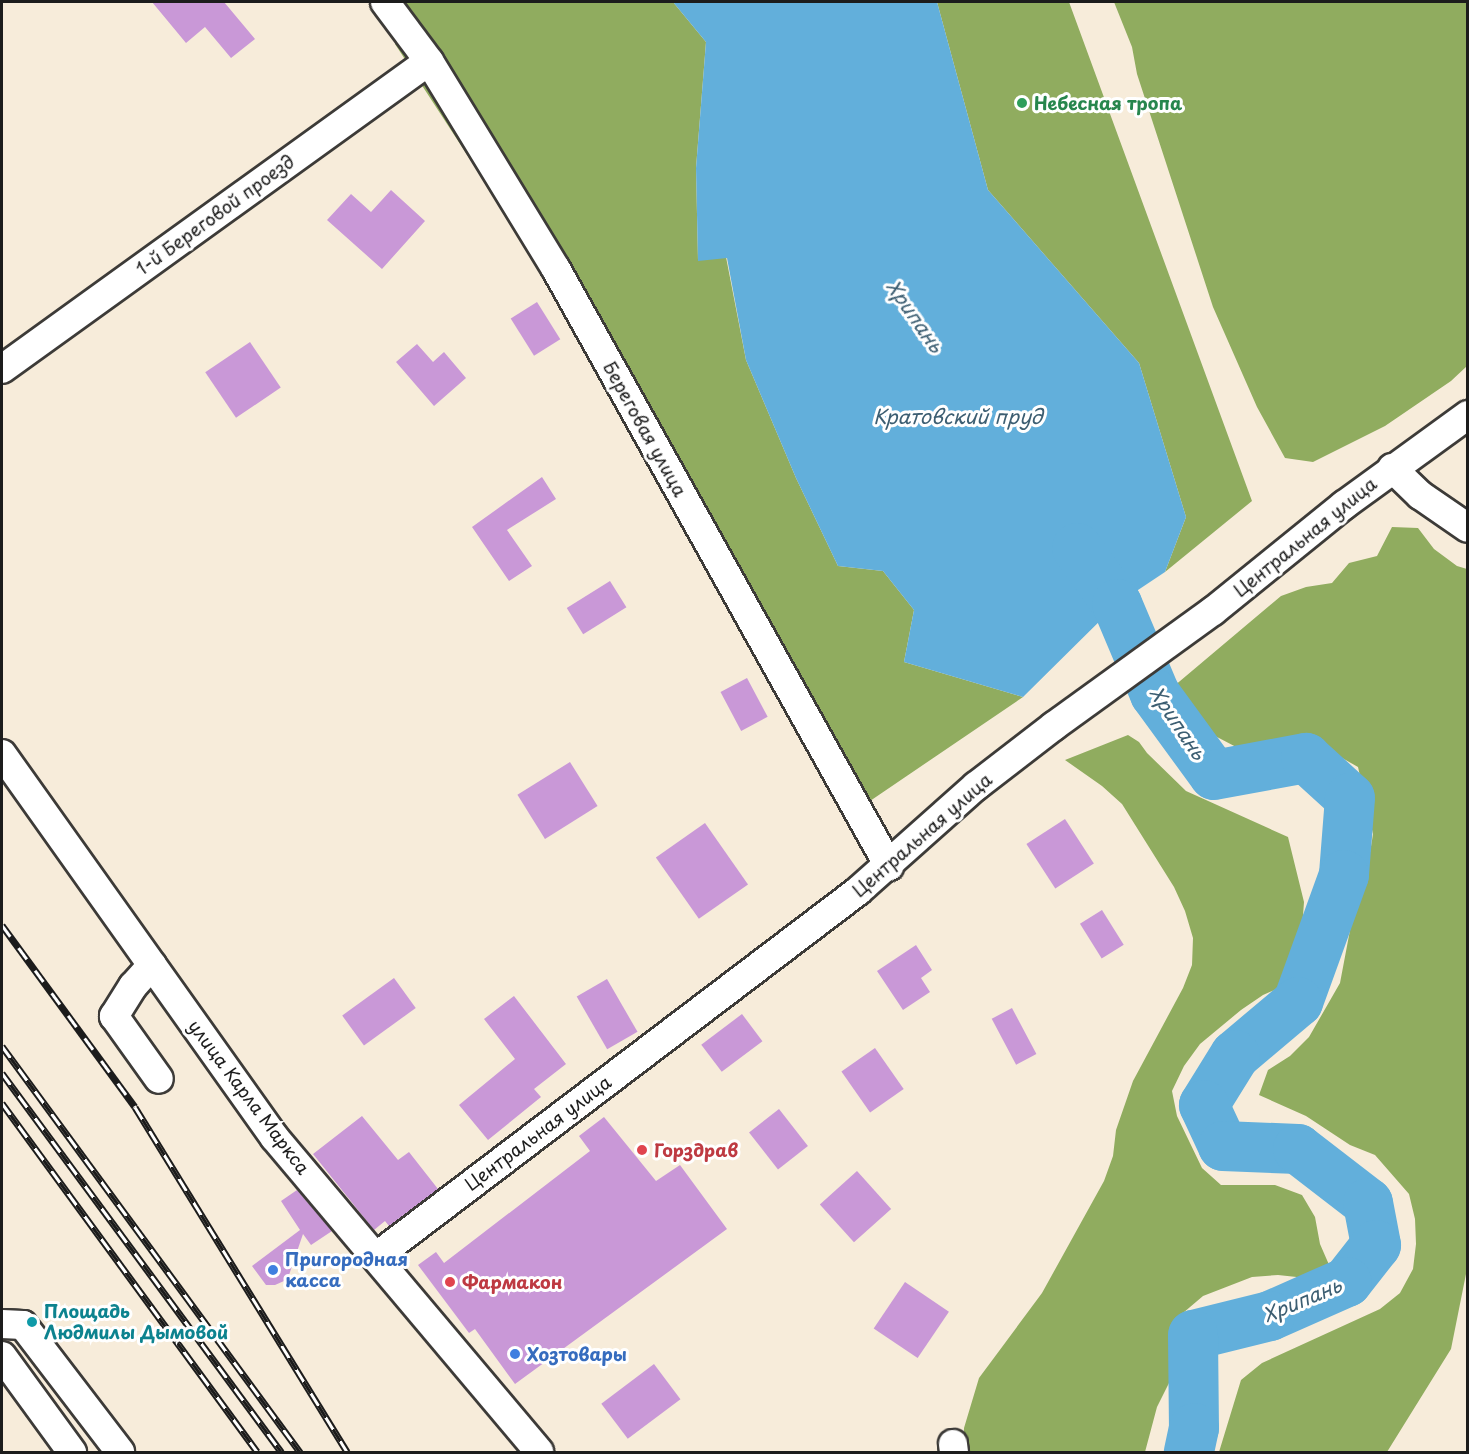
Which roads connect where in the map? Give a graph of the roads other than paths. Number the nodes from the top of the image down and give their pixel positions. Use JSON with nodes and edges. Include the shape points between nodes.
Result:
{"nodes":[{"id":1,"x":385,"y":2,"type":"edge"},
{"id":2,"x":429,"y":62,"type":"junction"},
{"id":3,"x":2,"y":369,"type":"edge"},
{"id":4,"x":1467,"y":415,"type":"edge"},
{"id":5,"x":1392,"y":468,"type":"junction"},
{"id":6,"x":1467,"y":528,"type":"edge"},
{"id":7,"x":2,"y":754,"type":"edge"},
{"id":8,"x":889,"y":866,"type":"junction"},
{"id":9,"x":153,"y":965,"type":"junction"},
{"id":10,"x":159,"y":1079,"type":"dead end"},
{"id":11,"x":376,"y":1256,"type":"junction"},
{"id":12,"x":2,"y":1324,"type":"edge"},
{"id":13,"x":2,"y":1356,"type":"edge"},
{"id":14,"x":72,"y":1452,"type":"edge"},
{"id":15,"x":120,"y":1452,"type":"edge"},
{"id":16,"x":539,"y":1452,"type":"edge"}],
"edges":[{"from":1,"to":2,"type":"street","name":"Береговая улица"},
{"from":2,"to":3,"type":"street","name":"1-й Береговой проезд"},
{"from":2,"to":8,"type":"street","name":"Береговая улица","via":[[556,269]]},
{"from":4,"to":5,"type":"street","name":"Центральная улица"},
{"from":5,"to":6,"type":"street","via":[[1420,495]]},
{"from":5,"to":8,"type":"street","name":"Центральная улица","via":[[1213,611],[976,786]]},
{"from":7,"to":9,"type":"street","name":"улица Карла Маркса"},
{"from":8,"to":11,"type":"street","name":"Центральная улица"},
{"from":9,"to":10,"type":"street","via":[[114,1017]]},
{"from":9,"to":11,"type":"street","name":"улица Карла Маркса","via":[[276,1138]]},
{"from":11,"to":16,"type":"street","name":"улица Карла Маркса"},
{"from":12,"to":15,"type":"street","via":[[23,1325]]},
{"from":13,"to":14,"type":"street"}]}
